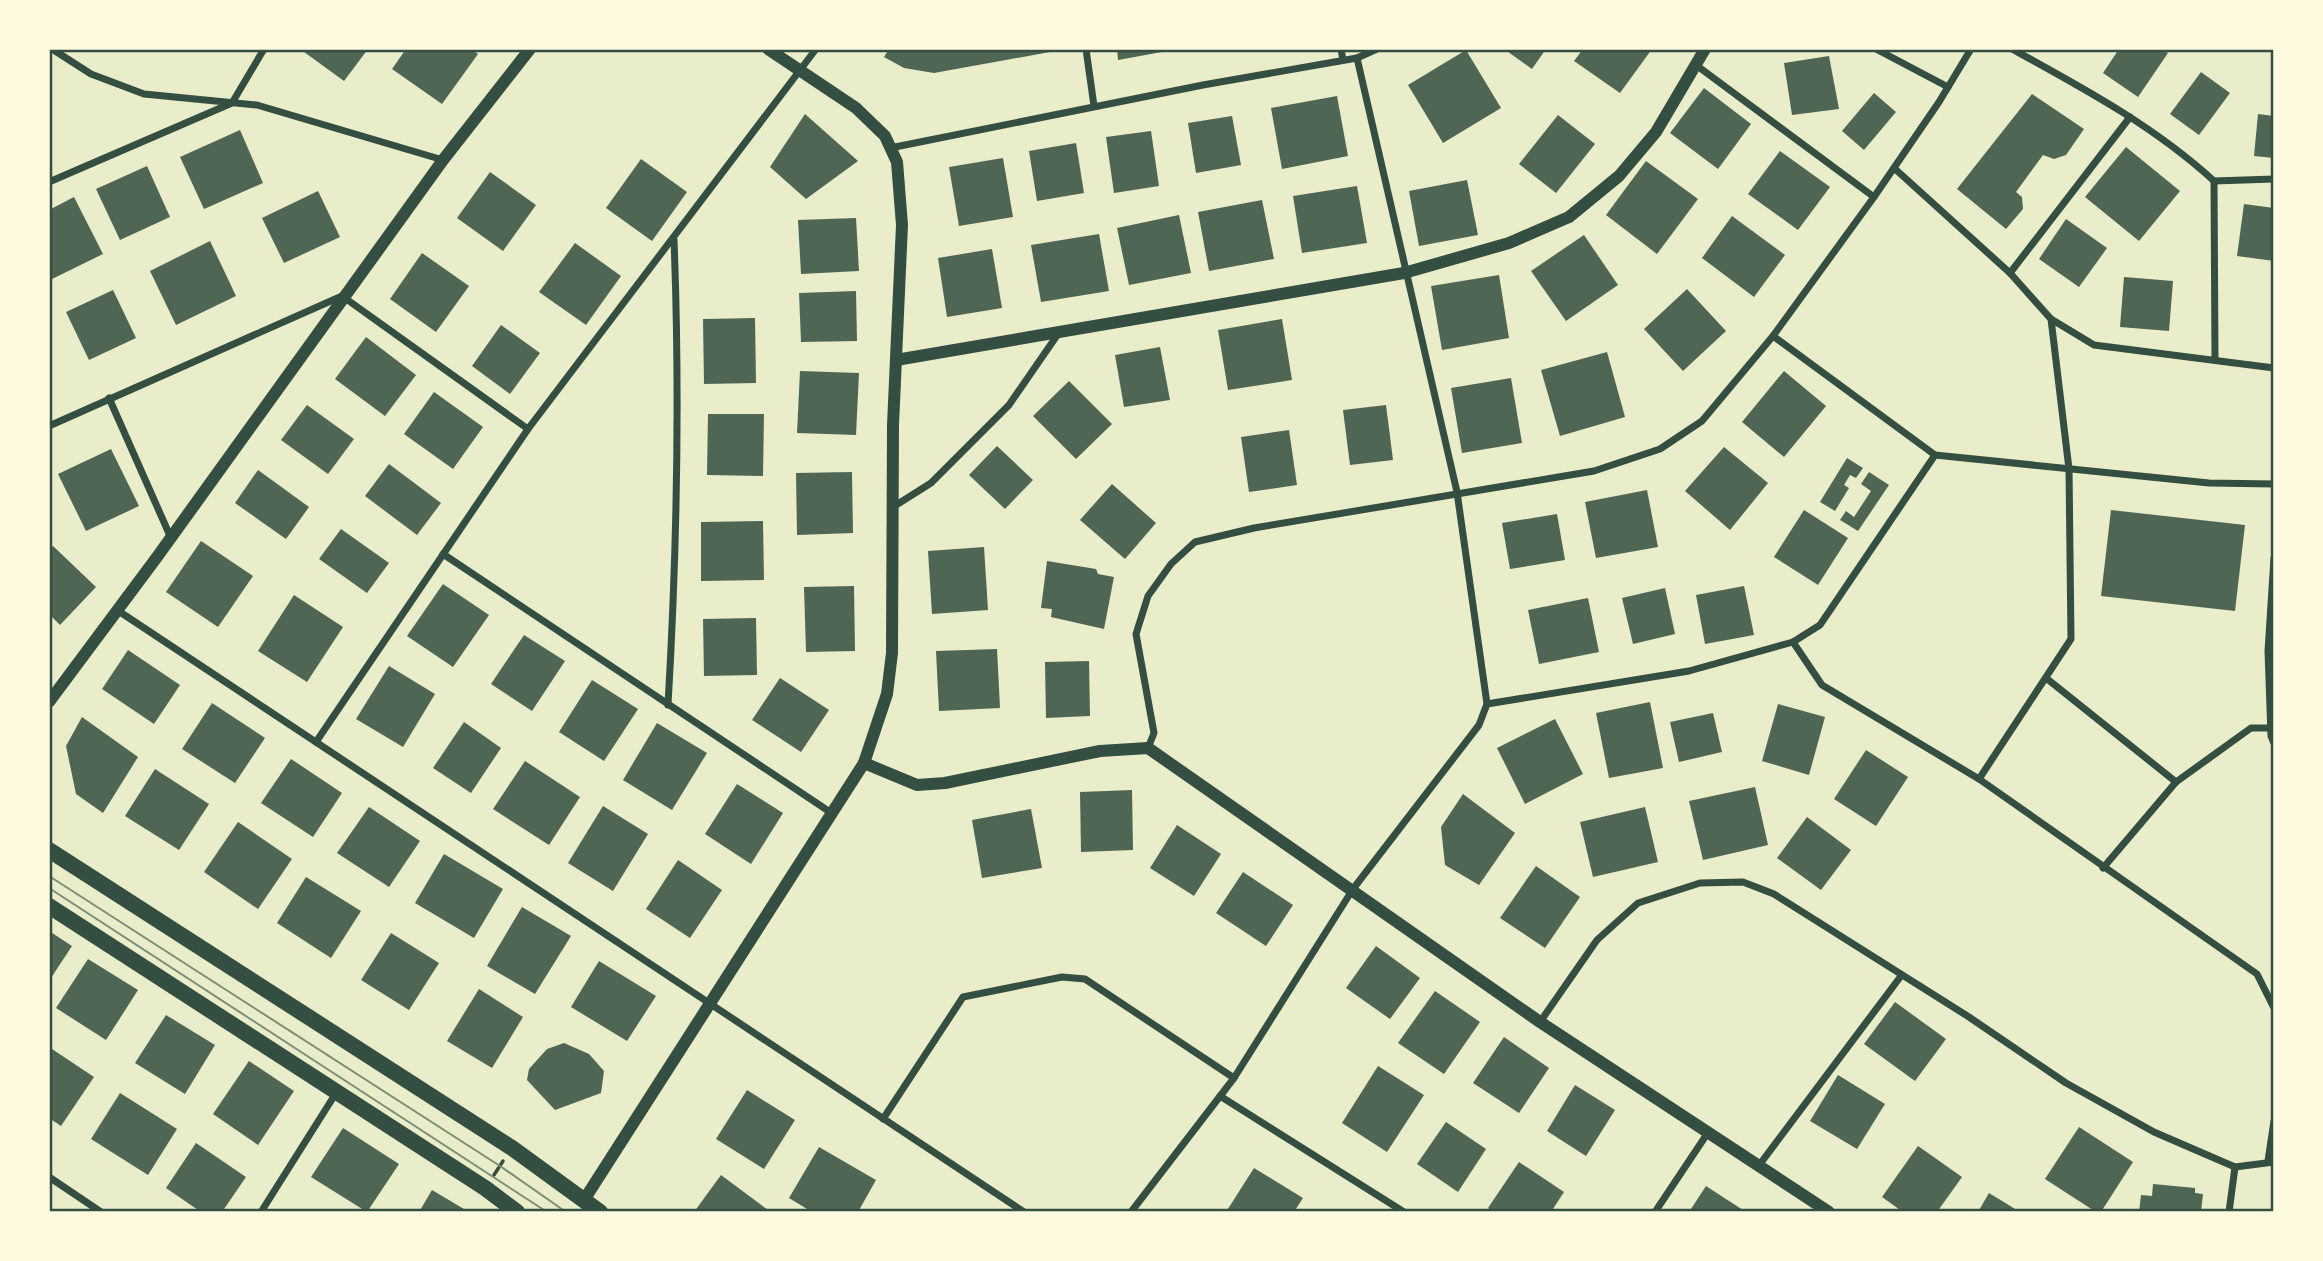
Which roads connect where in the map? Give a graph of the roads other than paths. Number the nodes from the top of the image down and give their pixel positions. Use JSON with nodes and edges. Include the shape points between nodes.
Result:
{"nodes":[{"id":1,"x":52,"y":49,"type":"edge"},
{"id":2,"x":264,"y":49,"type":"edge"},
{"id":3,"x":530,"y":49,"type":"edge"},
{"id":4,"x":768,"y":49,"type":"edge"},
{"id":5,"x":816,"y":49,"type":"edge"},
{"id":6,"x":1086,"y":49,"type":"edge"},
{"id":7,"x":1341,"y":49,"type":"edge"},
{"id":8,"x":1377,"y":49,"type":"edge"},
{"id":9,"x":1705,"y":49,"type":"edge"},
{"id":10,"x":1876,"y":49,"type":"edge"},
{"id":11,"x":1971,"y":49,"type":"edge"},
{"id":12,"x":2012,"y":49,"type":"edge"},
{"id":13,"x":1357,"y":58,"type":"junction"},
{"id":14,"x":1343,"y":60,"type":"junction"},
{"id":15,"x":1696,"y":65,"type":"junction"},
{"id":16,"x":801,"y":72,"type":"junction"},
{"id":17,"x":1948,"y":87,"type":"junction"},
{"id":18,"x":232,"y":103,"type":"junction"},
{"id":19,"x":1094,"y":106,"type":"junction"},
{"id":20,"x":2130,"y":117,"type":"junction"},
{"id":21,"x":890,"y":148,"type":"junction"},
{"id":22,"x":443,"y":160,"type":"junction"},
{"id":23,"x":1894,"y":168,"type":"junction"},
{"id":24,"x":2274,"y":179,"type":"edge"},
{"id":25,"x":2214,"y":181,"type":"junction"},
{"id":26,"x":49,"y":182,"type":"edge"},
{"id":27,"x":1874,"y":197,"type":"junction"},
{"id":28,"x":673,"y":239,"type":"junction"},
{"id":29,"x":1404,"y":273,"type":"junction"},
{"id":30,"x":2010,"y":273,"type":"junction"},
{"id":31,"x":342,"y":296,"type":"junction"},
{"id":32,"x":2051,"y":319,"type":"junction"},
{"id":33,"x":1059,"y":332,"type":"junction"},
{"id":34,"x":1773,"y":337,"type":"junction"},
{"id":35,"x":896,"y":360,"type":"junction"},
{"id":36,"x":2215,"y":360,"type":"junction"},
{"id":37,"x":2274,"y":368,"type":"edge"},
{"id":38,"x":109,"y":398,"type":"junction"},
{"id":39,"x":49,"y":426,"type":"edge"},
{"id":40,"x":528,"y":429,"type":"junction"},
{"id":41,"x":1935,"y":455,"type":"junction"},
{"id":42,"x":2069,"y":469,"type":"junction"},
{"id":43,"x":2274,"y":484,"type":"edge"},
{"id":44,"x":1457,"y":492,"type":"junction"},
{"id":45,"x":893,"y":507,"type":"junction"},
{"id":46,"x":171,"y":538,"type":"junction"},
{"id":47,"x":443,"y":554,"type":"junction"},
{"id":48,"x":2274,"y":558,"type":"edge"},
{"id":49,"x":117,"y":610,"type":"junction"},
{"id":50,"x":1793,"y":642,"type":"junction"},
{"id":51,"x":2046,"y":678,"type":"junction"},
{"id":52,"x":49,"y":702,"type":"edge"},
{"id":53,"x":1488,"y":704,"type":"junction"},
{"id":54,"x":668,"y":705,"type":"junction"},
{"id":55,"x":2271,"y":728,"type":"junction"},
{"id":56,"x":316,"y":742,"type":"junction"},
{"id":57,"x":2274,"y":743,"type":"edge"},
{"id":58,"x":1148,"y":748,"type":"junction"},
{"id":59,"x":864,"y":763,"type":"junction"},
{"id":60,"x":1979,"y":779,"type":"junction"},
{"id":61,"x":2176,"y":782,"type":"junction"},
{"id":62,"x":830,"y":812,"type":"junction"},
{"id":63,"x":49,"y":850,"type":"edge"},
{"id":64,"x":2104,"y":868,"type":"junction"},
{"id":65,"x":1353,"y":889,"type":"junction"},
{"id":66,"x":49,"y":906,"type":"edge"},
{"id":67,"x":1901,"y":976,"type":"junction"},
{"id":68,"x":709,"y":1004,"type":"junction"},
{"id":69,"x":2274,"y":1008,"type":"edge"},
{"id":70,"x":1540,"y":1022,"type":"junction"},
{"id":71,"x":1234,"y":1078,"type":"junction"},
{"id":72,"x":336,"y":1093,"type":"junction"},
{"id":73,"x":1220,"y":1096,"type":"junction"},
{"id":74,"x":883,"y":1119,"type":"junction"},
{"id":75,"x":2274,"y":1121,"type":"edge"},
{"id":76,"x":1709,"y":1131,"type":"junction"},
{"id":77,"x":2271,"y":1162,"type":"edge"},
{"id":78,"x":1760,"y":1164,"type":"junction"},
{"id":79,"x":2235,"y":1167,"type":"junction"},
{"id":80,"x":49,"y":1177,"type":"edge"},
{"id":81,"x":584,"y":1200,"type":"junction"},
{"id":82,"x":101,"y":1212,"type":"edge"},
{"id":83,"x":261,"y":1212,"type":"edge"},
{"id":84,"x":517,"y":1212,"type":"edge"},
{"id":85,"x":600,"y":1212,"type":"edge"},
{"id":86,"x":1024,"y":1212,"type":"edge"},
{"id":87,"x":1131,"y":1212,"type":"edge"},
{"id":88,"x":1404,"y":1212,"type":"edge"},
{"id":89,"x":1656,"y":1212,"type":"edge"},
{"id":90,"x":1829,"y":1212,"type":"edge"},
{"id":91,"x":2229,"y":1212,"type":"edge"}],
"edges":[{"from":1,"to":18,"type":"street","via":[[91,74],[144,94]]},
{"from":2,"to":18,"type":"street"},
{"from":3,"to":22,"type":"street"},
{"from":4,"to":16,"type":"street"},
{"from":5,"to":16,"type":"street"},
{"from":6,"to":19,"type":"street"},
{"from":7,"to":14,"type":"street"},
{"from":8,"to":13,"type":"street"},
{"from":9,"to":15,"type":"street"},
{"from":10,"to":17,"type":"street"},
{"from":11,"to":17,"type":"street"},
{"from":12,"to":20,"type":"street"},
{"from":13,"to":14,"type":"street"},
{"from":13,"to":29,"type":"street"},
{"from":14,"to":19,"type":"street"},
{"from":15,"to":27,"type":"street"},
{"from":15,"to":29,"type":"street","via":[[1656,132],[1619,176],[1569,217],[1509,243]]},
{"from":16,"to":21,"type":"street","via":[[856,108],[885,136]]},
{"from":16,"to":28,"type":"street"},
{"from":17,"to":23,"type":"street"},
{"from":18,"to":22,"type":"street","via":[[257,105]]},
{"from":18,"to":26,"type":"street"},
{"from":19,"to":21,"type":"street"},
{"from":20,"to":25,"type":"street","via":[[2180,149]]},
{"from":20,"to":30,"type":"street"},
{"from":21,"to":35,"type":"street","via":[[897,162],[902,225]]},
{"from":22,"to":31,"type":"street"},
{"from":23,"to":27,"type":"street"},
{"from":23,"to":30,"type":"street"},
{"from":24,"to":25,"type":"street"},
{"from":25,"to":36,"type":"street"},
{"from":27,"to":34,"type":"street"},
{"from":28,"to":40,"type":"street"},
{"from":28,"to":54,"type":"street","via":[[678,347],[675,591]]},
{"from":29,"to":33,"type":"street"},
{"from":29,"to":44,"type":"street"},
{"from":30,"to":32,"type":"street"},
{"from":31,"to":38,"type":"street"},
{"from":31,"to":40,"type":"street"},
{"from":31,"to":46,"type":"street"},
{"from":32,"to":36,"type":"street","via":[[2094,345]]},
{"from":32,"to":42,"type":"street"},
{"from":33,"to":35,"type":"street"},
{"from":33,"to":45,"type":"street","via":[[1009,405],[930,483]]},
{"from":34,"to":41,"type":"street"},
{"from":34,"to":44,"type":"street","via":[[1702,421],[1660,449],[1594,471]]},
{"from":35,"to":45,"type":"street"},
{"from":36,"to":37,"type":"street"},
{"from":38,"to":39,"type":"street"},
{"from":38,"to":46,"type":"street"},
{"from":40,"to":47,"type":"street"},
{"from":41,"to":42,"type":"street"},
{"from":41,"to":50,"type":"street","via":[[1819,625]]},
{"from":42,"to":43,"type":"street","via":[[2209,483]]},
{"from":42,"to":51,"type":"street","via":[[2071,639]]},
{"from":44,"to":53,"type":"street"},
{"from":44,"to":58,"type":"street","via":[[1195,542],[1171,564],[1148,596],[1136,634],[1154,733]]},
{"from":45,"to":59,"type":"street","via":[[892,653],[887,694]]},
{"from":46,"to":49,"type":"street"},
{"from":47,"to":54,"type":"street"},
{"from":47,"to":56,"type":"street"},
{"from":48,"to":55,"type":"street","via":[[2268,651]]},
{"from":49,"to":52,"type":"street"},
{"from":49,"to":56,"type":"street"},
{"from":50,"to":53,"type":"street","via":[[1689,671]]},
{"from":50,"to":60,"type":"street","via":[[1822,685]]},
{"from":51,"to":60,"type":"street"},
{"from":51,"to":61,"type":"street"},
{"from":53,"to":65,"type":"street","via":[[1479,726]]},
{"from":54,"to":62,"type":"street"},
{"from":55,"to":57,"type":"street"},
{"from":55,"to":61,"type":"street","via":[[2250,728]]},
{"from":56,"to":68,"type":"street"},
{"from":58,"to":59,"type":"street","via":[[1100,751],[917,785]]},
{"from":58,"to":65,"type":"street"},
{"from":59,"to":62,"type":"street"},
{"from":60,"to":64,"type":"street"},
{"from":61,"to":64,"type":"street"},
{"from":62,"to":68,"type":"street"},
{"from":63,"to":81,"type":"main road","via":[[512,1148]]},
{"from":64,"to":69,"type":"street","via":[[2257,974]]},
{"from":65,"to":70,"type":"street"},
{"from":65,"to":71,"type":"street"},
{"from":66,"to":72,"type":"main road"},
{"from":67,"to":70,"type":"street","via":[[1774,894],[1744,883],[1700,883],[1637,903],[1597,940]]},
{"from":67,"to":78,"type":"street"},
{"from":67,"to":79,"type":"street","via":[[2066,1083],[2154,1132]]},
{"from":68,"to":74,"type":"street"},
{"from":68,"to":81,"type":"street"},
{"from":70,"to":76,"type":"street"},
{"from":71,"to":73,"type":"street"},
{"from":71,"to":74,"type":"street","via":[[1085,979],[1062,977],[963,997]]},
{"from":72,"to":83,"type":"street"},
{"from":72,"to":84,"type":"main road"},
{"from":73,"to":87,"type":"street"},
{"from":73,"to":88,"type":"street"},
{"from":74,"to":86,"type":"street"},
{"from":75,"to":77,"type":"street"},
{"from":76,"to":78,"type":"street"},
{"from":76,"to":89,"type":"street"},
{"from":77,"to":79,"type":"street"},
{"from":78,"to":90,"type":"street"},
{"from":79,"to":91,"type":"street"},
{"from":80,"to":82,"type":"street"},
{"from":81,"to":85,"type":"main road"}]}
